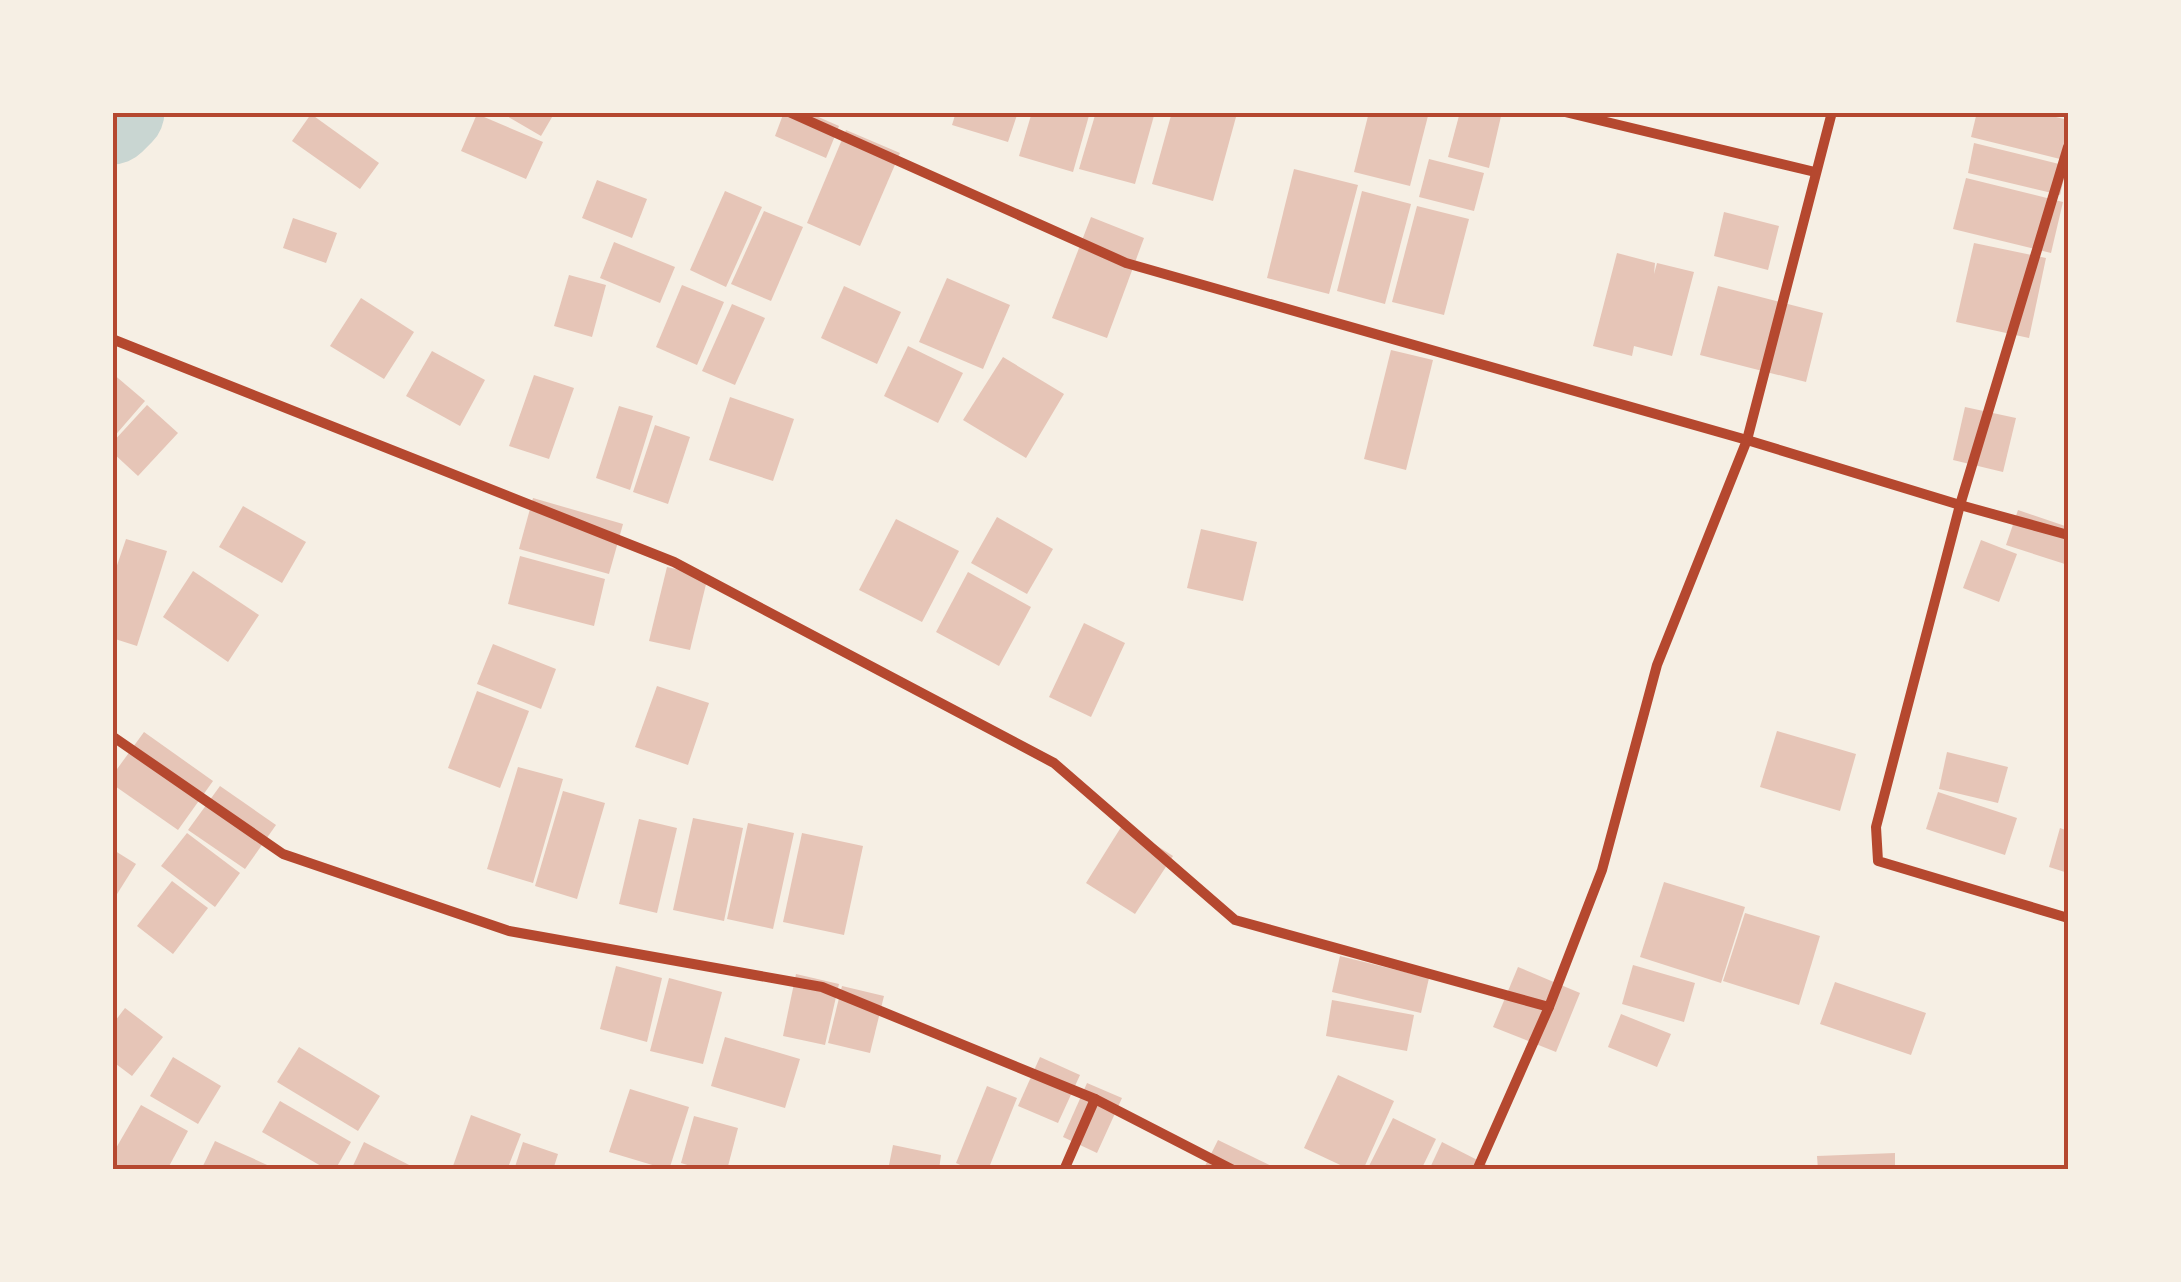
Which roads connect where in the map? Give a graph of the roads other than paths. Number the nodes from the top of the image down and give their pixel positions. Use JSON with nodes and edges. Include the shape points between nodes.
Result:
{"nodes":[{"id":1,"x":789,"y":112,"type":"edge"},
{"id":2,"x":1565,"y":112,"type":"edge"},
{"id":3,"x":1832,"y":112,"type":"edge"},
{"id":4,"x":2068,"y":147,"type":"edge"},
{"id":5,"x":1815,"y":172,"type":"junction"},
{"id":6,"x":112,"y":339,"type":"edge"},
{"id":7,"x":1747,"y":440,"type":"junction"},
{"id":8,"x":1960,"y":505,"type":"junction"},
{"id":9,"x":2068,"y":535,"type":"edge"},
{"id":10,"x":112,"y":736,"type":"edge"},
{"id":11,"x":2068,"y":918,"type":"edge"},
{"id":12,"x":1549,"y":1006,"type":"junction"},
{"id":13,"x":1094,"y":1099,"type":"junction"},
{"id":14,"x":1064,"y":1170,"type":"edge"},
{"id":15,"x":1233,"y":1170,"type":"edge"},
{"id":16,"x":1477,"y":1170,"type":"edge"}],
"edges":[{"from":1,"to":7,"type":"street","via":[[1126,263]]},
{"from":2,"to":5,"type":"street"},
{"from":3,"to":5,"type":"street"},
{"from":4,"to":8,"type":"street"},
{"from":5,"to":7,"type":"street"},
{"from":6,"to":12,"type":"street","via":[[674,562],[1054,763],[1235,920]]},
{"from":7,"to":8,"type":"street"},
{"from":7,"to":12,"type":"street","via":[[1657,665],[1602,870]]},
{"from":8,"to":9,"type":"street"},
{"from":8,"to":11,"type":"street","via":[[1876,826],[1878,861]]},
{"from":10,"to":13,"type":"street","via":[[283,854],[509,931],[822,987]]},
{"from":12,"to":16,"type":"street"},
{"from":13,"to":14,"type":"street"},
{"from":13,"to":15,"type":"street"}]}
